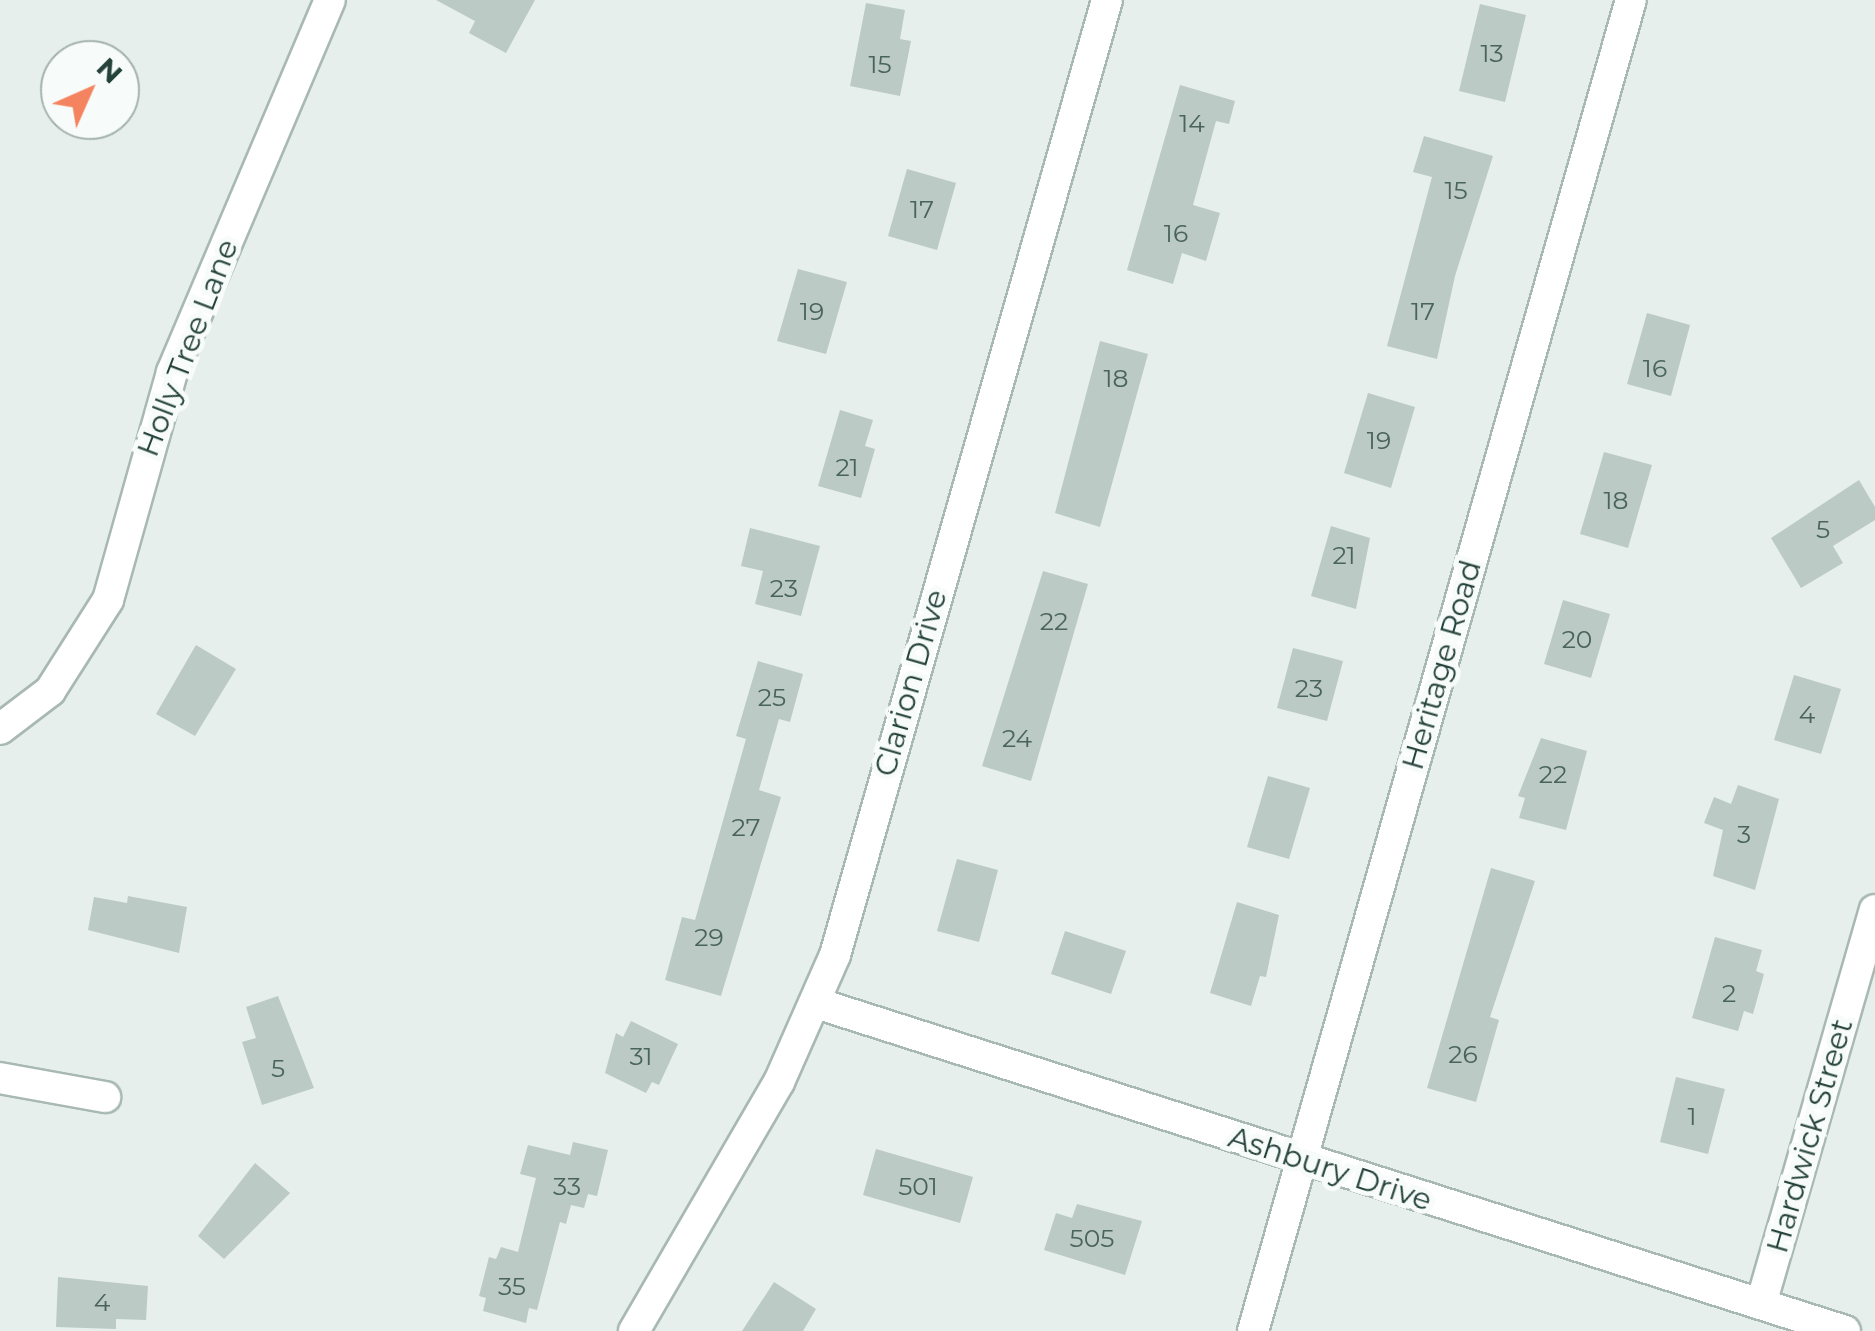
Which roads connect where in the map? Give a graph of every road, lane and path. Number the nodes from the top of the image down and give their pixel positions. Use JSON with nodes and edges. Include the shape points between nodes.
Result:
{"nodes":[{"id":1,"x":330,"y":0,"type":"edge"},
{"id":2,"x":1107,"y":0,"type":"edge"},
{"id":3,"x":1631,"y":0,"type":"edge"},
{"id":4,"x":0,"y":729,"type":"edge"},
{"id":5,"x":1875,"y":910,"type":"edge"},
{"id":6,"x":816,"y":1004,"type":"junction"},
{"id":7,"x":0,"y":1078,"type":"edge"},
{"id":8,"x":106,"y":1097,"type":"dead end"},
{"id":9,"x":1301,"y":1161,"type":"junction"},
{"id":10,"x":1761,"y":1304,"type":"junction"},
{"id":11,"x":634,"y":1331,"type":"edge"},
{"id":12,"x":1253,"y":1331,"type":"edge"},
{"id":13,"x":1845,"y":1331,"type":"edge"}],
"edges":[{"from":1,"to":4,"type":"street","name":"Holly Tree Lane","via":[[172,372],[108,600],[50,691]]},
{"from":2,"to":6,"type":"street","name":"Clarion Drive"},
{"from":3,"to":9,"type":"street","name":"Heritage Road"},
{"from":5,"to":10,"type":"street","name":"Hardwick Street"},
{"from":6,"to":9,"type":"street","name":"Ashbury Drive"},
{"from":6,"to":11,"type":"street","name":"Clarion Drive","via":[[779,1082]]},
{"from":7,"to":8,"type":"street"},
{"from":9,"to":10,"type":"street","name":"Ashbury Drive"},
{"from":9,"to":12,"type":"street","name":"Heritage Road"},
{"from":10,"to":13,"type":"street","name":"Ashbury Drive"}]}
